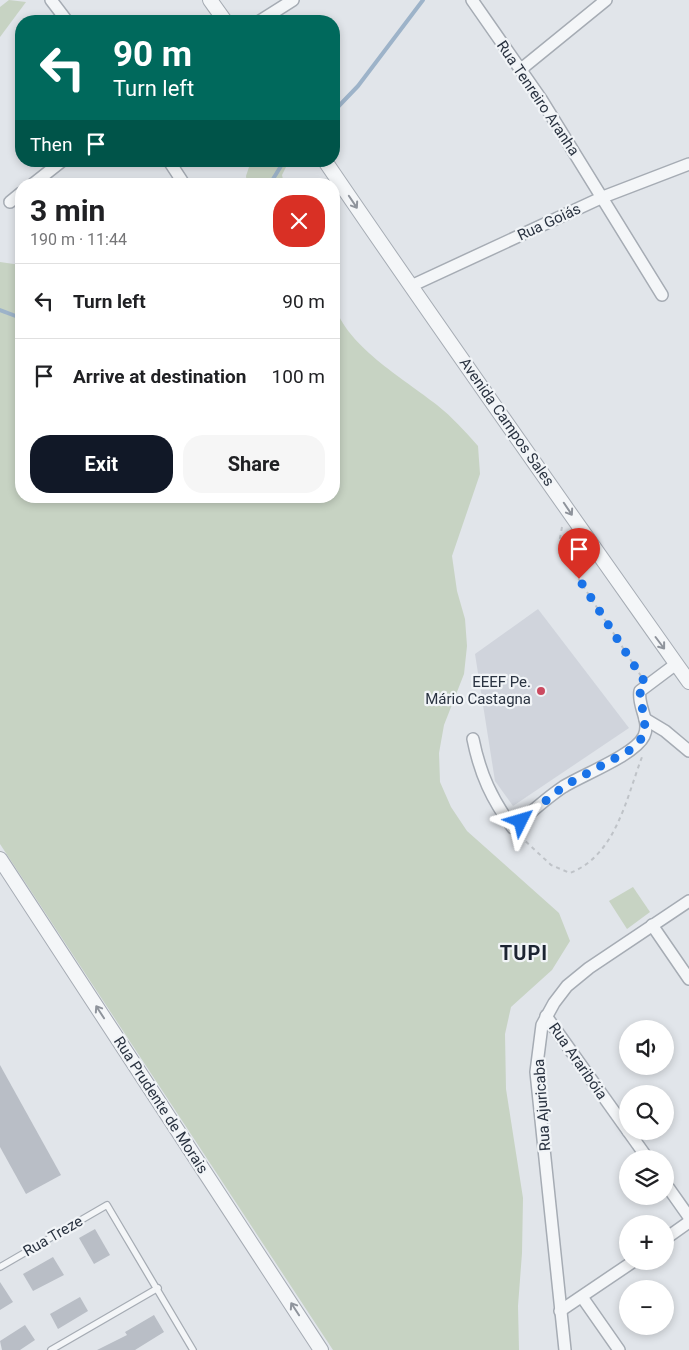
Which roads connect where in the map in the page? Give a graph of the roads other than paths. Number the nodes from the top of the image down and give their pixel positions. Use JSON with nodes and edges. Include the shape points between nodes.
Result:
{"nodes":[{"id":1,"x":51,"y":0,"type":"edge"},
{"id":2,"x":210,"y":0,"type":"edge"},
{"id":3,"x":293,"y":0,"type":"edge"},
{"id":4,"x":472,"y":0,"type":"edge"},
{"id":5,"x":606,"y":0,"type":"edge"},
{"id":6,"x":62,"y":15,"type":"edge"},
{"id":7,"x":221,"y":15,"type":"edge"},
{"id":8,"x":269,"y":15,"type":"edge"},
{"id":9,"x":520,"y":70,"type":"junction"},
{"id":10,"x":689,"y":164,"type":"edge"},
{"id":11,"x":55,"y":167,"type":"edge"},
{"id":12,"x":173,"y":167,"type":"edge"},
{"id":13,"x":329,"y":167,"type":"edge"},
{"id":14,"x":41,"y":178,"type":"edge"},
{"id":15,"x":180,"y":178,"type":"edge"},
{"id":16,"x":337,"y":178,"type":"edge"},
{"id":17,"x":340,"y":183,"type":"edge"},
{"id":18,"x":603,"y":196,"type":"junction"},
{"id":19,"x":15,"y":198,"type":"edge"},
{"id":20,"x":10,"y":202,"type":"dead end"},
{"id":21,"x":411,"y":286,"type":"junction"},
{"id":22,"x":662,"y":295,"type":"dead end"},
{"id":23,"x":676,"y":664,"type":"junction"},
{"id":24,"x":689,"y":682,"type":"edge"},
{"id":25,"x":645,"y":719,"type":"junction"},
{"id":26,"x":473,"y":740,"type":"dead end"},
{"id":27,"x":689,"y":751,"type":"edge"},
{"id":28,"x":0,"y":859,"type":"edge"},
{"id":29,"x":689,"y":901,"type":"edge"},
{"id":30,"x":652,"y":925,"type":"junction"},
{"id":31,"x":689,"y":979,"type":"edge"},
{"id":32,"x":546,"y":1016,"type":"junction"},
{"id":33,"x":619,"y":1118,"type":"edge"},
{"id":34,"x":674,"y":1196,"type":"edge"},
{"id":35,"x":689,"y":1217,"type":"edge"},
{"id":36,"x":689,"y":1222,"type":"edge"},
{"id":37,"x":674,"y":1233,"type":"edge"},
{"id":38,"x":0,"y":1267,"type":"edge"},
{"id":39,"x":621,"y":1270,"type":"edge"},
{"id":40,"x":158,"y":1288,"type":"junction"},
{"id":41,"x":582,"y":1298,"type":"junction"},
{"id":42,"x":560,"y":1311,"type":"junction"},
{"id":43,"x":51,"y":1350,"type":"edge"},
{"id":44,"x":194,"y":1350,"type":"edge"},
{"id":45,"x":321,"y":1350,"type":"edge"},
{"id":46,"x":565,"y":1350,"type":"edge"},
{"id":47,"x":619,"y":1350,"type":"edge"}],
"edges":[{"from":1,"to":6,"type":"street"},
{"from":2,"to":7,"type":"street"},
{"from":3,"to":8,"type":"street"},
{"from":4,"to":9,"type":"street","name":"Rua Tenreiro Aranha"},
{"from":5,"to":9,"type":"street"},
{"from":9,"to":18,"type":"street","name":"Rua Tenreiro Aranha"},
{"from":10,"to":18,"type":"street","name":"Rua Goiás"},
{"from":11,"to":14,"type":"street"},
{"from":12,"to":15,"type":"street"},
{"from":13,"to":16,"type":"street","name":"Avenida Campos Sales","one_way":true},
{"from":17,"to":21,"type":"street","name":"Avenida Campos Sales","one_way":true},
{"from":18,"to":21,"type":"street","name":"Rua Goiás"},
{"from":18,"to":22,"type":"street","name":"Rua Tenreiro Aranha"},
{"from":19,"to":20,"type":"street"},
{"from":21,"to":23,"type":"street","name":"Avenida Campos Sales","one_way":true},
{"from":23,"to":24,"type":"street","name":"Avenida Campos Sales"},
{"from":23,"to":25,"type":"street","via":[[646,684],[639,695]]},
{"from":25,"to":26,"type":"street","via":[[644,736],[630,750],[558,790],[513,828],[486,787]]},
{"from":25,"to":27,"type":"street"},
{"from":45,"to":28,"type":"street","name":"Rua Prudente de Morais","one_way":true},
{"from":29,"to":30,"type":"street","name":"Rua Ajuricaba"},
{"from":30,"to":31,"type":"street"},
{"from":30,"to":32,"type":"street","name":"Rua Ajuricaba","via":[[567,986]]},
{"from":32,"to":33,"type":"street","name":"Rua Araribóia"},
{"from":32,"to":42,"type":"street","name":"Rua Ajuricaba","via":[[536,1072]]},
{"from":34,"to":35,"type":"street"},
{"from":36,"to":37,"type":"street"},
{"from":38,"to":40,"type":"lane","name":"Rua Treze","via":[[107,1205]]},
{"from":39,"to":41,"type":"street"},
{"from":40,"to":43,"type":"lane"},
{"from":40,"to":44,"type":"lane"},
{"from":41,"to":42,"type":"street"},
{"from":41,"to":47,"type":"street"},
{"from":42,"to":46,"type":"street","name":"Rua Ajuricaba"}]}
